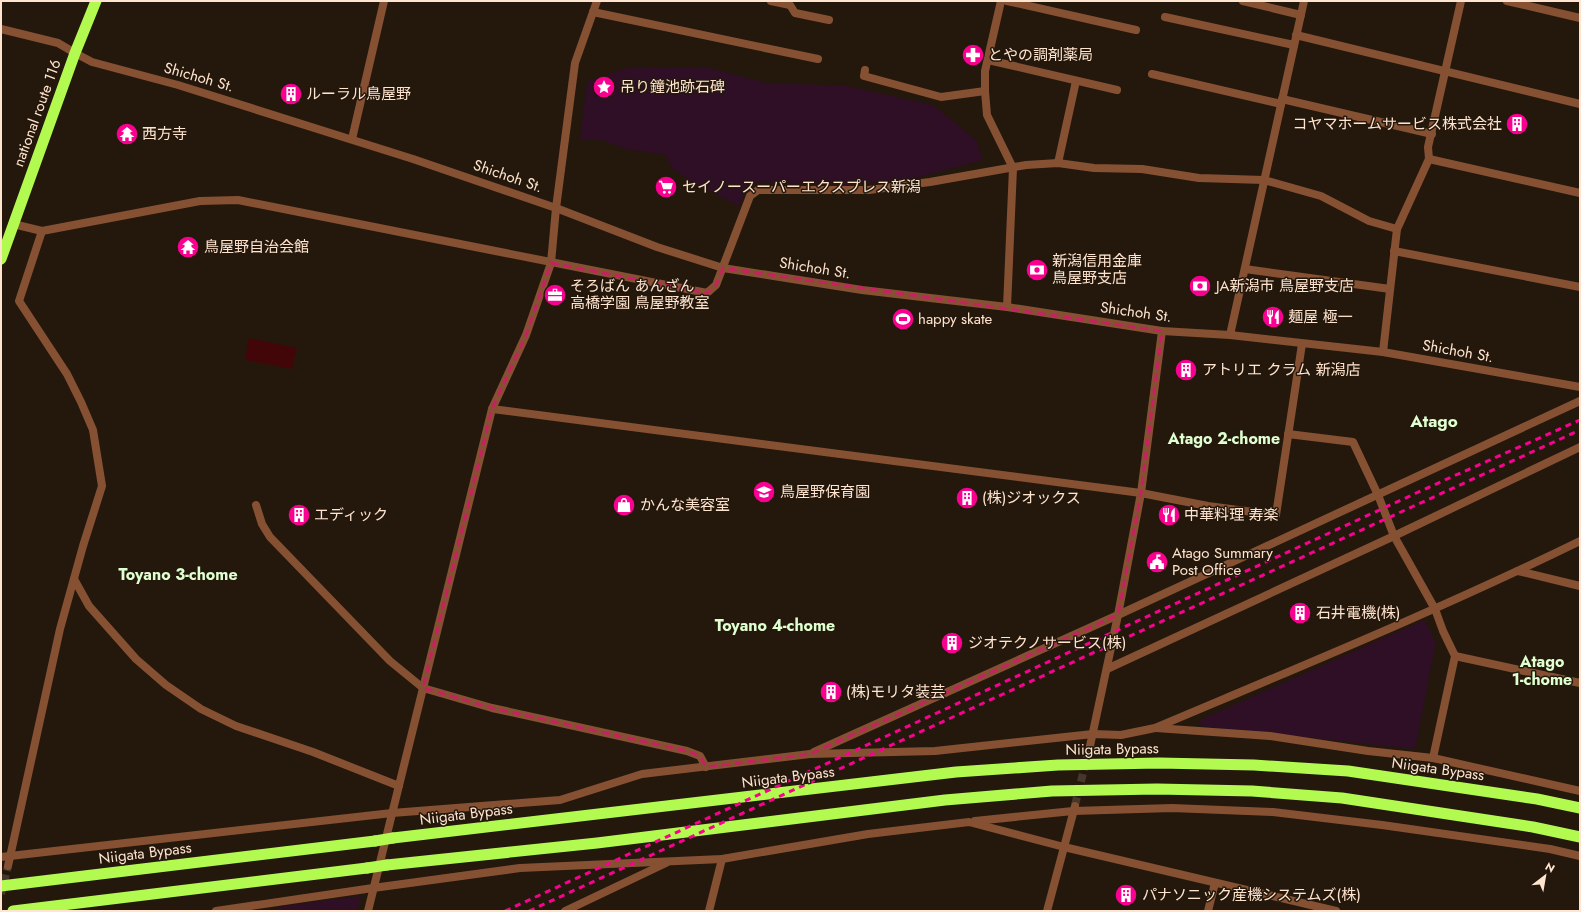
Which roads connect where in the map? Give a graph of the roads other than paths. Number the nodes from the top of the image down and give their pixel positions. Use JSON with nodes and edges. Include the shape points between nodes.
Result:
{"nodes":[{"id":1,"x":96,"y":1,"type":"edge"},
{"id":2,"x":384,"y":1,"type":"edge"},
{"id":3,"x":597,"y":1,"type":"edge"},
{"id":4,"x":771,"y":1,"type":"edge"},
{"id":5,"x":1001,"y":1,"type":"edge"},
{"id":6,"x":1007,"y":1,"type":"edge"},
{"id":7,"x":1243,"y":1,"type":"edge"},
{"id":8,"x":1304,"y":1,"type":"edge"},
{"id":9,"x":1461,"y":1,"type":"edge"},
{"id":10,"x":1507,"y":1,"type":"edge"},
{"id":11,"x":593,"y":12,"type":"junction"},
{"id":12,"x":1301,"y":15,"type":"junction"},
{"id":13,"x":1165,"y":17,"type":"dead end"},
{"id":14,"x":1580,"y":18,"type":"edge"},
{"id":15,"x":830,"y":20,"type":"dead end"},
{"id":16,"x":1,"y":29,"type":"edge"},
{"id":17,"x":1136,"y":30,"type":"dead end"},
{"id":18,"x":1296,"y":35,"type":"junction"},
{"id":19,"x":1294,"y":45,"type":"junction"},
{"id":20,"x":75,"y":53,"type":"junction"},
{"id":21,"x":818,"y":59,"type":"dead end"},
{"id":22,"x":988,"y":60,"type":"junction"},
{"id":23,"x":865,"y":70,"type":"dead end"},
{"id":24,"x":1445,"y":72,"type":"junction"},
{"id":25,"x":1152,"y":74,"type":"dead end"},
{"id":26,"x":1076,"y":81,"type":"junction"},
{"id":27,"x":1117,"y":90,"type":"dead end"},
{"id":28,"x":985,"y":91,"type":"junction"},
{"id":29,"x":1282,"y":101,"type":"junction"},
{"id":30,"x":1580,"y":104,"type":"edge"},
{"id":31,"x":1432,"y":134,"type":"junction"},
{"id":32,"x":352,"y":139,"type":"junction"},
{"id":33,"x":1429,"y":159,"type":"junction"},
{"id":34,"x":1058,"y":163,"type":"junction"},
{"id":35,"x":1013,"y":168,"type":"junction"},
{"id":36,"x":1264,"y":180,"type":"junction"},
{"id":37,"x":1580,"y":193,"type":"edge"},
{"id":38,"x":556,"y":208,"type":"junction"},
{"id":39,"x":13,"y":224,"type":"junction"},
{"id":40,"x":1397,"y":229,"type":"junction"},
{"id":41,"x":42,"y":231,"type":"junction"},
{"id":42,"x":1394,"y":251,"type":"junction"},
{"id":43,"x":1,"y":259,"type":"edge"},
{"id":44,"x":551,"y":263,"type":"junction"},
{"id":45,"x":724,"y":268,"type":"junction"},
{"id":46,"x":1245,"y":269,"type":"junction"},
{"id":47,"x":1580,"y":287,"type":"edge"},
{"id":48,"x":1390,"y":289,"type":"junction"},
{"id":49,"x":1007,"y":307,"type":"junction"},
{"id":50,"x":1162,"y":331,"type":"junction"},
{"id":51,"x":1230,"y":335,"type":"junction"},
{"id":52,"x":1302,"y":344,"type":"junction"},
{"id":53,"x":1383,"y":352,"type":"junction"},
{"id":54,"x":1580,"y":386,"type":"edge"},
{"id":55,"x":1580,"y":401,"type":"edge"},
{"id":56,"x":492,"y":408,"type":"junction"},
{"id":57,"x":1288,"y":434,"type":"junction"},
{"id":58,"x":1580,"y":447,"type":"edge"},
{"id":59,"x":1142,"y":493,"type":"junction"},
{"id":60,"x":1378,"y":494,"type":"junction"},
{"id":61,"x":256,"y":505,"type":"dead end"},
{"id":62,"x":1394,"y":536,"type":"junction"},
{"id":63,"x":1580,"y":541,"type":"edge"},
{"id":64,"x":1518,"y":571,"type":"junction"},
{"id":65,"x":74,"y":579,"type":"junction"},
{"id":66,"x":1580,"y":586,"type":"edge"},
{"id":67,"x":1435,"y":609,"type":"junction"},
{"id":68,"x":1118,"y":615,"type":"junction"},
{"id":69,"x":1455,"y":656,"type":"junction"},
{"id":70,"x":1107,"y":669,"type":"junction"},
{"id":71,"x":1580,"y":683,"type":"edge"},
{"id":72,"x":423,"y":688,"type":"junction"},
{"id":73,"x":1155,"y":728,"type":"junction"},
{"id":74,"x":1093,"y":734,"type":"junction"},
{"id":75,"x":1090,"y":746,"type":"tunnel mouth"},
{"id":76,"x":810,"y":754,"type":"junction"},
{"id":77,"x":1433,"y":758,"type":"junction"},
{"id":78,"x":706,"y":767,"type":"junction"},
{"id":79,"x":399,"y":786,"type":"junction"},
{"id":80,"x":1580,"y":791,"type":"edge"},
{"id":81,"x":1074,"y":808,"type":"junction"},
{"id":82,"x":1580,"y":808,"type":"edge"},
{"id":83,"x":392,"y":813,"type":"junction"},
{"id":84,"x":969,"y":822,"type":"junction"},
{"id":85,"x":1580,"y":837,"type":"edge"},
{"id":86,"x":1064,"y":847,"type":"junction"},
{"id":87,"x":10,"y":856,"type":"junction"},
{"id":88,"x":1580,"y":856,"type":"edge"},
{"id":89,"x":1,"y":857,"type":"edge"},
{"id":90,"x":722,"y":859,"type":"junction"},
{"id":91,"x":669,"y":861,"type":"junction"},
{"id":92,"x":8,"y":866,"type":"tunnel mouth"},
{"id":93,"x":1215,"y":883,"type":"junction"},
{"id":94,"x":1,"y":886,"type":"edge"},
{"id":95,"x":373,"y":888,"type":"junction"},
{"id":96,"x":13,"y":911,"type":"edge"},
{"id":97,"x":216,"y":911,"type":"edge"},
{"id":98,"x":368,"y":911,"type":"edge"},
{"id":99,"x":565,"y":911,"type":"edge"},
{"id":100,"x":709,"y":911,"type":"edge"},
{"id":101,"x":1047,"y":911,"type":"edge"},
{"id":102,"x":1208,"y":911,"type":"edge"},
{"id":103,"x":1336,"y":911,"type":"edge"}],
"edges":[{"from":1,"to":20,"type":"highway","name":"national route 116"},
{"from":2,"to":32,"type":"street"},
{"from":3,"to":11,"type":"street"},
{"from":4,"to":15,"type":"street","via":[[790,5],[795,13]]},
{"from":5,"to":22,"type":"street"},
{"from":6,"to":17,"type":"street"},
{"from":7,"to":12,"type":"street"},
{"from":8,"to":12,"type":"street"},
{"from":9,"to":24,"type":"street"},
{"from":10,"to":14,"type":"street"},
{"from":11,"to":21,"type":"street"},
{"from":11,"to":38,"type":"street","via":[[575,63]]},
{"from":12,"to":18,"type":"street"},
{"from":13,"to":19,"type":"street"},
{"from":16,"to":20,"type":"street","name":"Shichoh St.","via":[[58,44]]},
{"from":18,"to":19,"type":"street"},
{"from":18,"to":24,"type":"street"},
{"from":19,"to":29,"type":"street"},
{"from":20,"to":32,"type":"street","name":"Shichoh St.","via":[[92,62],[178,85]]},
{"from":20,"to":39,"type":"highway","name":"national route 116"},
{"from":22,"to":26,"type":"street"},
{"from":22,"to":28,"type":"street"},
{"from":23,"to":28,"type":"street","via":[[864,76],[941,97]]},
{"from":24,"to":30,"type":"street"},
{"from":24,"to":31,"type":"street"},
{"from":25,"to":29,"type":"street"},
{"from":26,"to":27,"type":"street"},
{"from":26,"to":34,"type":"street"},
{"from":28,"to":35,"type":"street","via":[[987,115]]},
{"from":29,"to":31,"type":"street"},
{"from":29,"to":36,"type":"street"},
{"from":31,"to":33,"type":"street","via":[[1428,147]]},
{"from":32,"to":38,"type":"street","name":"Shichoh St."},
{"from":33,"to":37,"type":"street"},
{"from":33,"to":40,"type":"street"},
{"from":34,"to":35,"type":"street"},
{"from":34,"to":36,"type":"street","via":[[1094,168],[1142,169],[1199,178]]},
{"from":35,"to":45,"type":"street","via":[[869,190],[758,190],[750,196]]},
{"from":35,"to":49,"type":"street"},
{"from":36,"to":40,"type":"street","via":[[1321,196],[1368,221]]},
{"from":36,"to":46,"type":"street"},
{"from":38,"to":44,"type":"street"},
{"from":38,"to":45,"type":"street","name":"Shichoh St.","via":[[657,247]]},
{"from":39,"to":41,"type":"street"},
{"from":39,"to":43,"type":"highway","name":"national route 116"},
{"from":40,"to":42,"type":"street"},
{"from":41,"to":44,"type":"street","via":[[200,201],[238,200]]},
{"from":41,"to":65,"type":"street","via":[[19,301],[67,374],[81,402],[93,430],[102,486]]},
{"from":42,"to":47,"type":"street"},
{"from":42,"to":48,"type":"street"},
{"from":44,"to":45,"type":"street","via":[[707,293],[716,285]]},
{"from":44,"to":56,"type":"street","via":[[526,335]]},
{"from":45,"to":49,"type":"street","name":"Shichoh St.","via":[[862,290]]},
{"from":46,"to":48,"type":"street"},
{"from":46,"to":51,"type":"street"},
{"from":48,"to":53,"type":"street"},
{"from":49,"to":50,"type":"street","name":"Shichoh St."},
{"from":50,"to":51,"type":"street","name":"Shichoh St."},
{"from":50,"to":59,"type":"street"},
{"from":51,"to":52,"type":"street","name":"Shichoh St."},
{"from":52,"to":53,"type":"street","name":"Shichoh St."},
{"from":52,"to":57,"type":"street"},
{"from":53,"to":54,"type":"street","name":"Shichoh St."},
{"from":55,"to":60,"type":"street"},
{"from":56,"to":59,"type":"street"},
{"from":56,"to":72,"type":"street"},
{"from":57,"to":59,"type":"street","via":[[1276,515],[1208,506]]},
{"from":57,"to":60,"type":"street","via":[[1353,442]]},
{"from":58,"to":62,"type":"street"},
{"from":59,"to":68,"type":"street"},
{"from":60,"to":62,"type":"street"},
{"from":60,"to":68,"type":"street"},
{"from":61,"to":72,"type":"street","via":[[262,524],[270,537],[386,656]]},
{"from":62,"to":67,"type":"street"},
{"from":62,"to":70,"type":"street"},
{"from":63,"to":64,"type":"street"},
{"from":64,"to":66,"type":"street"},
{"from":64,"to":67,"type":"street"},
{"from":65,"to":79,"type":"street","via":[[89,606],[136,659],[166,685],[201,709],[236,726],[313,752]]},
{"from":65,"to":87,"type":"street","via":[[60,629]]},
{"from":67,"to":69,"type":"street"},
{"from":67,"to":73,"type":"street"},
{"from":68,"to":70,"type":"street"},
{"from":68,"to":76,"type":"street"},
{"from":69,"to":71,"type":"street"},
{"from":69,"to":77,"type":"street"},
{"from":70,"to":74,"type":"street"},
{"from":72,"to":78,"type":"street","via":[[492,708],[687,751],[700,756]]},
{"from":72,"to":79,"type":"street"},
{"from":73,"to":74,"type":"street","via":[[1121,735]]},
{"from":73,"to":77,"type":"street","via":[[1270,736]]},
{"from":74,"to":75,"type":"street"},
{"from":74,"to":76,"type":"street","via":[[935,751]]},
{"from":76,"to":78,"type":"street"},
{"from":77,"to":80,"type":"street"},
{"from":78,"to":83,"type":"street","via":[[642,774],[560,800]]},
{"from":79,"to":83,"type":"street"},
{"from":81,"to":84,"type":"street"},
{"from":81,"to":86,"type":"street"},
{"from":81,"to":88,"type":"street","via":[[1273,812],[1550,849]]},
{"from":82,"to":94,"type":"highway","name":"Niigata Bypass","bridge":true,"via":[[1538,799],[1348,771],[1238,764],[1073,765],[956,772]]},
{"from":83,"to":87,"type":"street"},
{"from":83,"to":95,"type":"street"},
{"from":84,"to":86,"type":"street"},
{"from":84,"to":90,"type":"street","via":[[868,834]]},
{"from":85,"to":96,"type":"highway","bridge":true,"via":[[1533,827],[1342,798],[1252,791],[1059,790],[945,800]]},
{"from":86,"to":93,"type":"street"},
{"from":86,"to":101,"type":"street"},
{"from":87,"to":89,"type":"street"},
{"from":87,"to":92,"type":"street"},
{"from":90,"to":91,"type":"street"},
{"from":90,"to":100,"type":"street"},
{"from":91,"to":95,"type":"street","via":[[520,868]]},
{"from":91,"to":99,"type":"street"},
{"from":93,"to":102,"type":"street"},
{"from":93,"to":103,"type":"street"},
{"from":95,"to":97,"type":"street"},
{"from":95,"to":98,"type":"street"}]}
